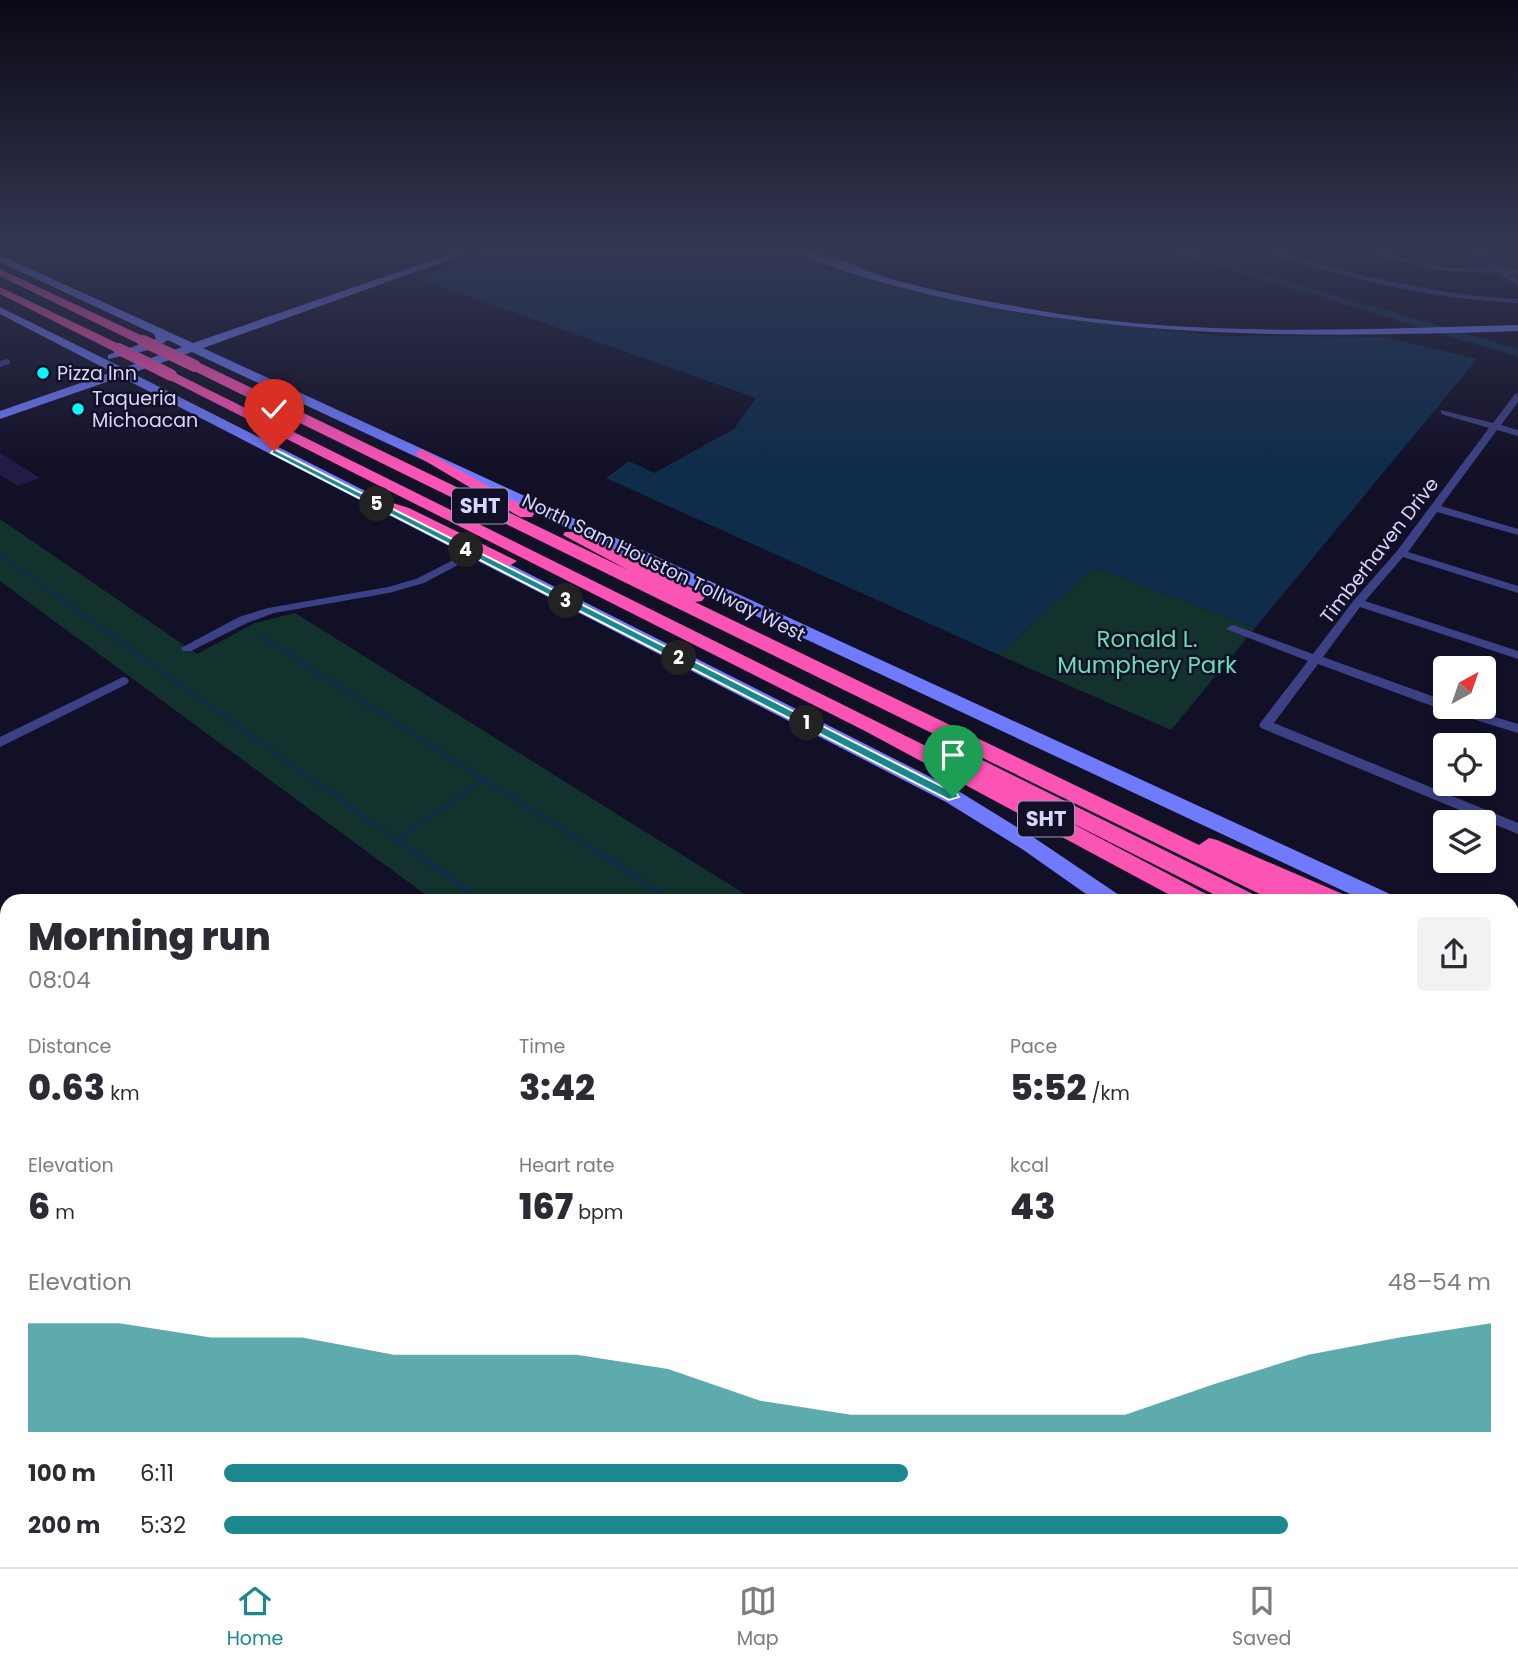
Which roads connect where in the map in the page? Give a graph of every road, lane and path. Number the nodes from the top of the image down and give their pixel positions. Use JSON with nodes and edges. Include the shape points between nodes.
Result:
{"nodes":[{"id":1,"x":24,"y":322,"type":"edge"},
{"id":2,"x":65,"y":322,"type":"edge"},
{"id":3,"x":105,"y":322,"type":"edge"},
{"id":4,"x":139,"y":322,"type":"edge"},
{"id":5,"x":255,"y":322,"type":"edge"},
{"id":6,"x":1119,"y":322,"type":"edge"},
{"id":7,"x":1518,"y":328,"type":"edge"},
{"id":8,"x":158,"y":331,"type":"junction"},
{"id":9,"x":224,"y":333,"type":"junction"},
{"id":10,"x":188,"y":345,"type":"junction"},
{"id":11,"x":90,"y":356,"type":"junction"},
{"id":12,"x":214,"y":358,"type":"junction"},
{"id":13,"x":117,"y":370,"type":"junction"},
{"id":14,"x":80,"y":383,"type":"junction"},
{"id":15,"x":143,"y":383,"type":"junction"},
{"id":16,"x":1518,"y":396,"type":"edge"},
{"id":17,"x":0,"y":406,"type":"edge"},
{"id":18,"x":1444,"y":412,"type":"dead end"},
{"id":19,"x":0,"y":415,"type":"edge"},
{"id":20,"x":1495,"y":426,"type":"junction"},
{"id":21,"x":1518,"y":433,"type":"edge"},
{"id":22,"x":422,"y":453,"type":"junction"},
{"id":23,"x":367,"y":471,"type":"junction"},
{"id":24,"x":373,"y":502,"type":"junction"},
{"id":25,"x":1435,"y":508,"type":"junction"},
{"id":26,"x":1518,"y":533,"type":"edge"},
{"id":27,"x":473,"y":553,"type":"junction"},
{"id":28,"x":1401,"y":553,"type":"junction"},
{"id":29,"x":1518,"y":590,"type":"edge"},
{"id":30,"x":1358,"y":602,"type":"junction"},
{"id":31,"x":1232,"y":629,"type":"dead end"},
{"id":32,"x":685,"y":632,"type":"junction"},
{"id":33,"x":765,"y":646,"type":"junction"},
{"id":34,"x":187,"y":648,"type":"dead end"},
{"id":35,"x":1518,"y":655,"type":"edge"},
{"id":36,"x":1316,"y":659,"type":"junction"},
{"id":37,"x":123,"y":681,"type":"dead end"},
{"id":38,"x":1433,"y":702,"type":"edge"},
{"id":39,"x":1486,"y":719,"type":"edge"},
{"id":40,"x":1518,"y":729,"type":"edge"},
{"id":41,"x":0,"y":744,"type":"edge"},
{"id":42,"x":1117,"y":815,"type":"junction"},
{"id":43,"x":1518,"y":830,"type":"edge"},
{"id":44,"x":1101,"y":894,"type":"edge"},
{"id":45,"x":1186,"y":894,"type":"edge"},
{"id":46,"x":1233,"y":894,"type":"edge"},
{"id":47,"x":1280,"y":894,"type":"edge"},
{"id":48,"x":1321,"y":894,"type":"edge"},
{"id":49,"x":1369,"y":894,"type":"edge"}],
"edges":[{"from":1,"to":11,"type":"main road"},
{"from":2,"to":23,"type":"highway","name":"North Sam Houston Tollway West","number":"SHT","bridge":true},
{"from":3,"to":33,"type":"highway","name":"North Sam Houston Tollway West","number":"SHT","bridge":true},
{"from":4,"to":8,"type":"main road"},
{"from":5,"to":9,"type":"main road"},
{"from":6,"to":7,"type":"main road","via":[[1255,334]]},
{"from":8,"to":9,"type":"main road"},
{"from":8,"to":10,"type":"main road"},
{"from":8,"to":11,"type":"main road","via":[[162,340],[150,347],[117,357]]},
{"from":9,"to":10,"type":"main road"},
{"from":9,"to":12,"type":"main road","via":[[214,345]]},
{"from":10,"to":12,"type":"main road"},
{"from":10,"to":13,"type":"main road"},
{"from":11,"to":13,"type":"main road"},
{"from":11,"to":14,"type":"main road","via":[[94,362]]},
{"from":12,"to":15,"type":"main road","via":[[184,358],[152,369]]},
{"from":12,"to":22,"type":"main road"},
{"from":13,"to":14,"type":"main road"},
{"from":13,"to":15,"type":"main road"},
{"from":14,"to":15,"type":"main road"},
{"from":14,"to":17,"type":"main road"},
{"from":14,"to":19,"type":"main road"},
{"from":15,"to":24,"type":"main road"},
{"from":16,"to":20,"type":"street","name":"Timberhaven Drive"},
{"from":18,"to":20,"type":"street"},
{"from":20,"to":21,"type":"street"},
{"from":20,"to":25,"type":"street","name":"Timberhaven Drive"},
{"from":22,"to":33,"type":"highway","via":[[525,513],[730,615]]},
{"from":22,"to":49,"type":"main road"},
{"from":23,"to":32,"type":"highway","name":"North Sam Houston Tollway West","number":"SHT"},
{"from":23,"to":46,"type":"highway","name":"North Sam Houston Tollway West","number":"SHT","via":[[518,540]]},
{"from":24,"to":27,"type":"main road"},
{"from":24,"to":32,"type":"highway","via":[[402,511],[583,595]]},
{"from":25,"to":26,"type":"street"},
{"from":25,"to":28,"type":"street","name":"Timberhaven Drive"},
{"from":27,"to":34,"type":"street","via":[[420,581],[272,610]]},
{"from":27,"to":44,"type":"main road","via":[[953,797]]},
{"from":28,"to":29,"type":"street"},
{"from":28,"to":30,"type":"street","name":"Timberhaven Drive"},
{"from":30,"to":35,"type":"street"},
{"from":30,"to":36,"type":"street","name":"Timberhaven Drive"},
{"from":31,"to":36,"type":"street"},
{"from":32,"to":45,"type":"highway","name":"North Sam Houston Tollway West","number":"SHT"},
{"from":33,"to":42,"type":"highway","name":"North Sam Houston Tollway West","number":"SHT"},
{"from":36,"to":38,"type":"street"},
{"from":36,"to":43,"type":"street","name":"Timberhaven Drive","via":[[1266,724]]},
{"from":37,"to":41,"type":"street"},
{"from":39,"to":40,"type":"street"},
{"from":42,"to":47,"type":"highway","name":"North Sam Houston Tollway West","number":"SHT"},
{"from":42,"to":48,"type":"highway","name":"North Sam Houston Tollway West","number":"SHT","via":[[1177,833]]}]}
